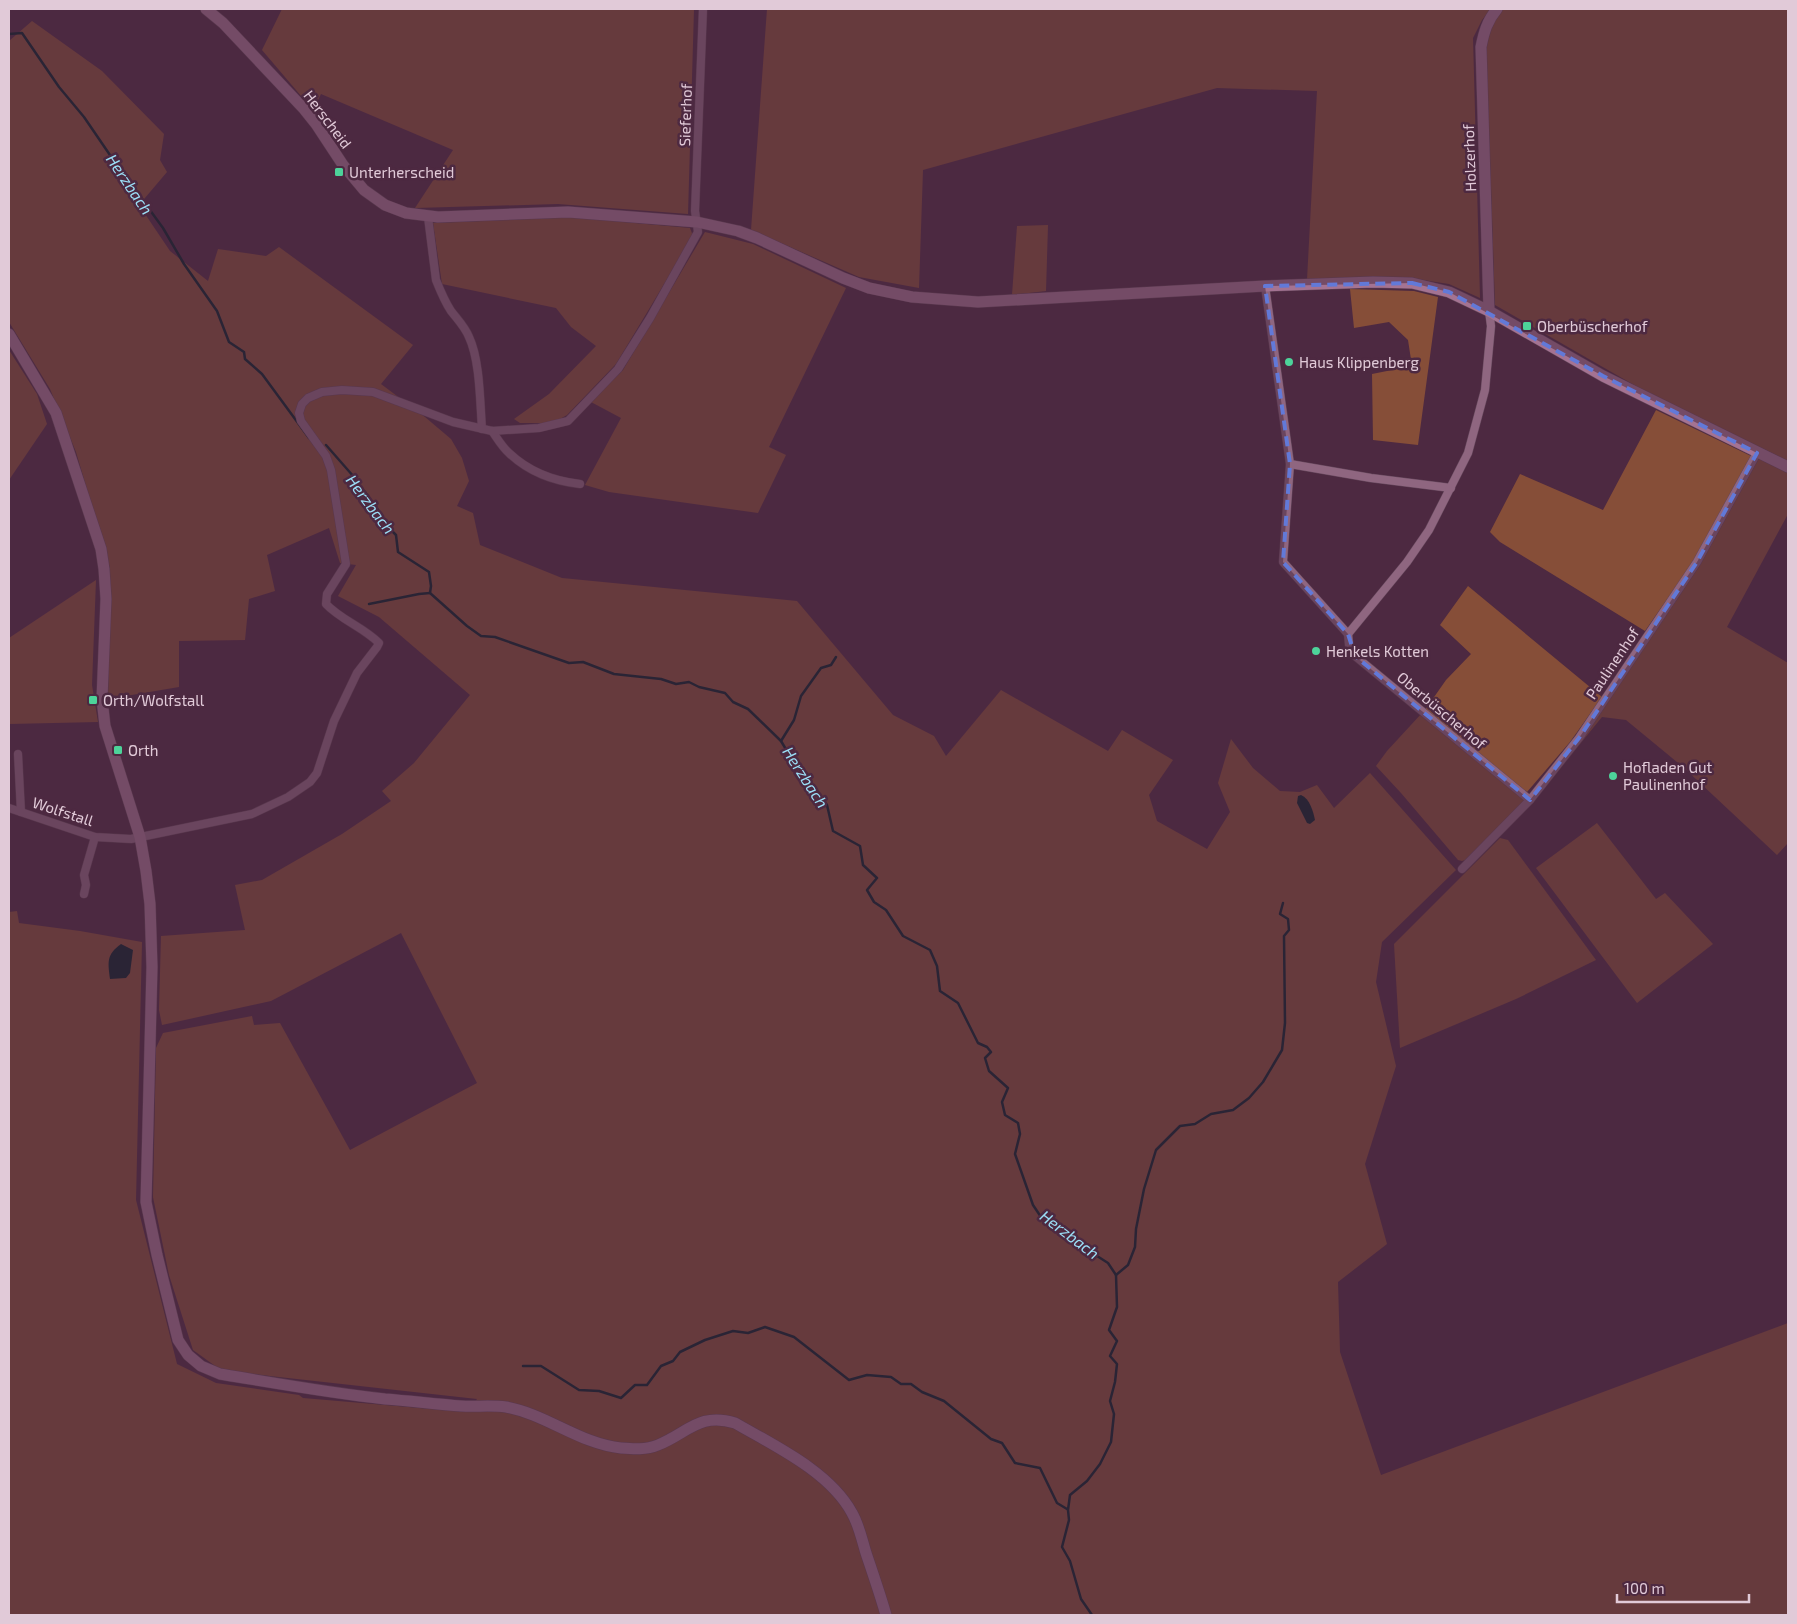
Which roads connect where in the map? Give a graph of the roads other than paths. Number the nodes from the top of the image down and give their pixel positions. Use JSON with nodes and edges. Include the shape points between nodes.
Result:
{"nodes":[{"id":1,"x":206,"y":9,"type":"edge"},
{"id":2,"x":703,"y":9,"type":"edge"},
{"id":3,"x":1497,"y":9,"type":"edge"},
{"id":4,"x":428,"y":217,"type":"junction"},
{"id":5,"x":697,"y":222,"type":"junction"},
{"id":6,"x":1265,"y":286,"type":"junction"},
{"id":7,"x":1489,"y":311,"type":"junction"},
{"id":8,"x":9,"y":334,"type":"edge"},
{"id":9,"x":482,"y":429,"type":"junction"},
{"id":10,"x":492,"y":431,"type":"junction"},
{"id":11,"x":1757,"y":453,"type":"junction"},
{"id":12,"x":1290,"y":464,"type":"junction"},
{"id":13,"x":1788,"y":467,"type":"edge"},
{"id":14,"x":580,"y":484,"type":"dead end"},
{"id":15,"x":1451,"y":488,"type":"junction"},
{"id":16,"x":1348,"y":634,"type":"junction"},
{"id":17,"x":18,"y":754,"type":"dead end"},
{"id":18,"x":1530,"y":800,"type":"junction"},
{"id":19,"x":9,"y":808,"type":"edge"},
{"id":20,"x":21,"y":812,"type":"junction"},
{"id":21,"x":94,"y":837,"type":"junction"},
{"id":22,"x":140,"y":838,"type":"junction"},
{"id":23,"x":1462,"y":869,"type":"dead end"},
{"id":24,"x":84,"y":894,"type":"dead end"},
{"id":25,"x":886,"y":1615,"type":"edge"}],
"edges":[{"from":1,"to":4,"type":"street","name":"Herscheid","via":[[304,108],[364,190],[398,211]]},
{"from":2,"to":5,"type":"street","name":"Sieferhof"},
{"from":3,"to":7,"type":"street","name":"Holzerhof","via":[[1484,31],[1481,47]]},
{"from":4,"to":5,"type":"street","name":"Herscheid","via":[[568,212]]},
{"from":4,"to":9,"type":"street","via":[[439,289],[450,310],[465,327],[476,357]]},
{"from":5,"to":6,"type":"street","name":"Herscheid","via":[[757,238],[869,288],[912,297],[978,302]]},
{"from":5,"to":10,"type":"street","via":[[698,232],[618,369],[568,421],[539,428]]},
{"from":6,"to":7,"type":"street","name":"Herscheid","via":[[1412,283],[1449,292]]},
{"from":6,"to":12,"type":"street","name":"Oberbüscherhof"},
{"from":7,"to":11,"type":"street","name":"Herscheid","via":[[1603,376]]},
{"from":7,"to":15,"type":"street","via":[[1491,326],[1485,390],[1468,453]]},
{"from":8,"to":22,"type":"street","via":[[56,414],[101,549],[106,599],[102,699],[105,726]]},
{"from":9,"to":10,"type":"street"},
{"from":9,"to":22,"type":"street","via":[[453,422],[373,392],[322,392],[302,404],[298,413],[301,421],[326,456],[331,470],[346,564],[327,594],[326,604],[379,643],[357,673],[334,721],[317,773],[310,782],[288,797],[252,814]]},
{"from":10,"to":14,"type":"street","via":[[507,452],[520,462],[547,478]]},
{"from":11,"to":13,"type":"street","name":"Herscheid"},
{"from":11,"to":18,"type":"street","name":"Paulinenhof","via":[[1697,562],[1579,738]]},
{"from":12,"to":15,"type":"street"},
{"from":12,"to":16,"type":"street","name":"Oberbüscherhof","via":[[1283,562]]},
{"from":15,"to":16,"type":"street","via":[[1429,530]]},
{"from":16,"to":18,"type":"street","name":"Oberbüscherhof","via":[[1348,644],[1355,656]]},
{"from":17,"to":20,"type":"street"},
{"from":18,"to":23,"type":"street","name":"Paulinenhof"},
{"from":19,"to":20,"type":"street","name":"Wolfstall"},
{"from":20,"to":21,"type":"street","name":"Wolfstall"},
{"from":21,"to":22,"type":"street","name":"Wolfstall"},
{"from":21,"to":24,"type":"street","via":[[84,875]]},
{"from":22,"to":25,"type":"street","via":[[152,940],[146,1202],[178,1340],[188,1355],[201,1366],[220,1374],[382,1398],[523,1411],[579,1436],[618,1448],[656,1446],[713,1419],[735,1423],[802,1463],[842,1499],[858,1529]]}]}
